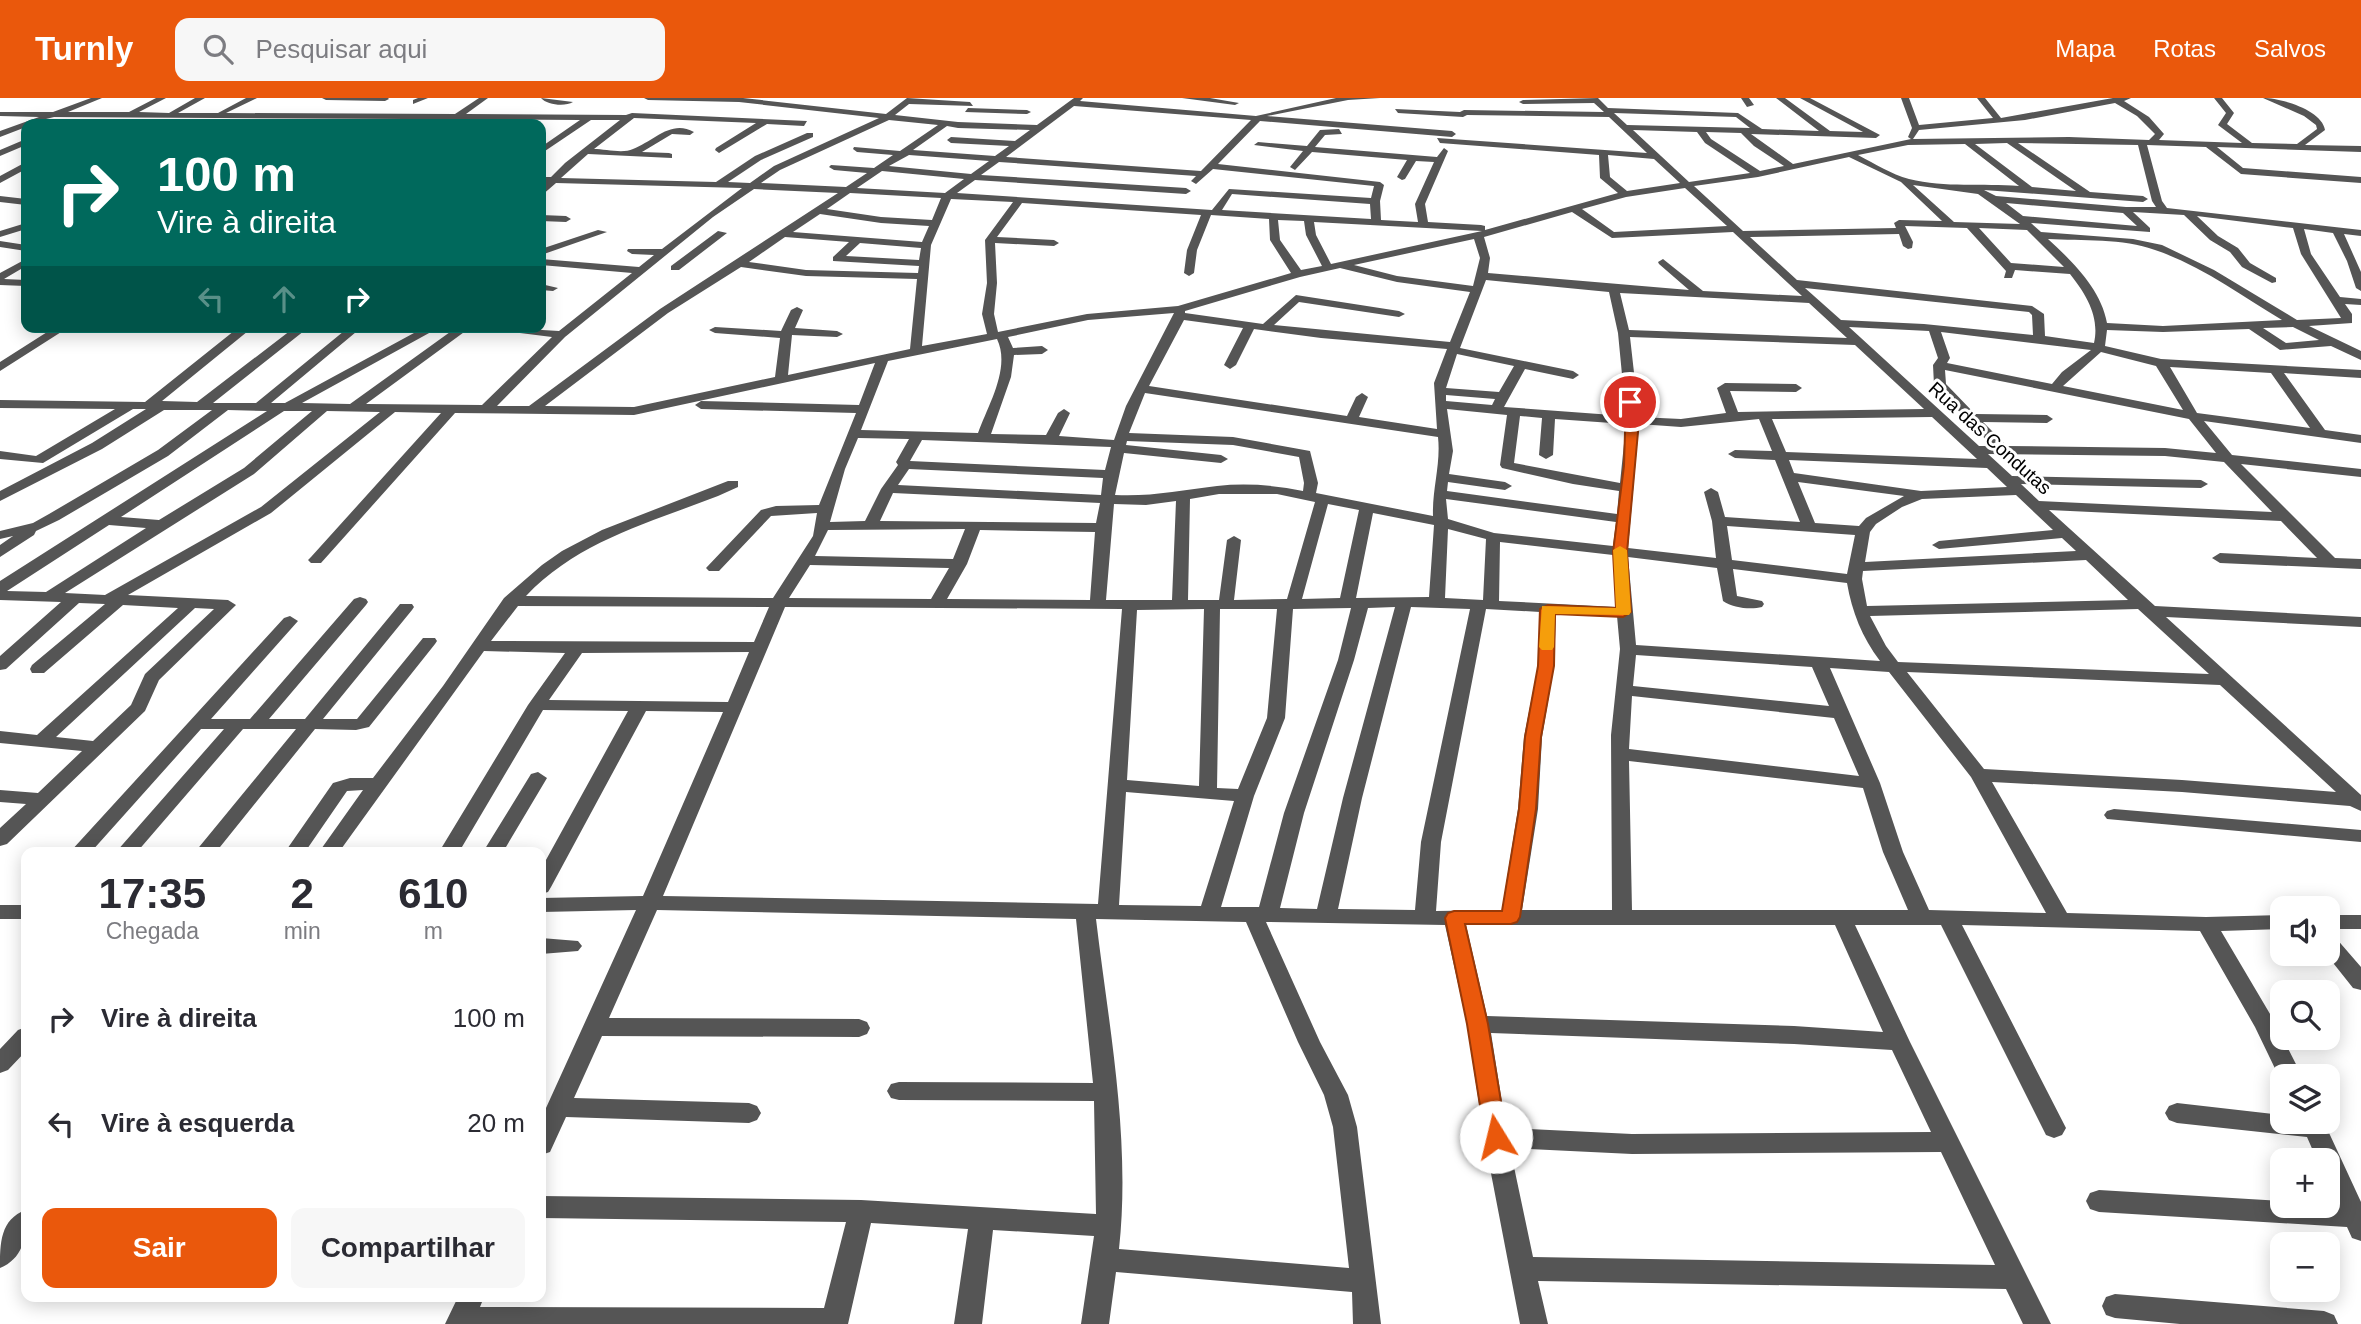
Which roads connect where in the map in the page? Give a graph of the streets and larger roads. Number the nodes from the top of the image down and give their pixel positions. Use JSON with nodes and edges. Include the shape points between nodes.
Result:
{"nodes":[{"id":1,"x":98,"y":98,"type":"edge"},
{"id":2,"x":162,"y":98,"type":"edge"},
{"id":3,"x":201,"y":98,"type":"edge"},
{"id":4,"x":253,"y":98,"type":"edge"},
{"id":5,"x":326,"y":98,"type":"edge"},
{"id":6,"x":484,"y":98,"type":"edge"},
{"id":7,"x":545,"y":98,"type":"edge"},
{"id":8,"x":649,"y":98,"type":"edge"},
{"id":9,"x":811,"y":98,"type":"edge"},
{"id":10,"x":1014,"y":98,"type":"edge"},
{"id":11,"x":1167,"y":98,"type":"edge"},
{"id":12,"x":1186,"y":98,"type":"edge"},
{"id":13,"x":1347,"y":98,"type":"edge"},
{"id":14,"x":1376,"y":98,"type":"edge"},
{"id":15,"x":1780,"y":98,"type":"edge"},
{"id":16,"x":1804,"y":98,"type":"edge"},
{"id":17,"x":1905,"y":98,"type":"edge"},
{"id":18,"x":1981,"y":98,"type":"edge"},
{"id":19,"x":2218,"y":98,"type":"edge"},
{"id":20,"x":2267,"y":98,"type":"edge"},
{"id":21,"x":385,"y":99,"type":"edge"},
{"id":22,"x":1238,"y":99,"type":"edge"},
{"id":23,"x":1283,"y":99,"type":"edge"},
{"id":24,"x":2120,"y":99,"type":"edge"},
{"id":25,"x":852,"y":100,"type":"dead end"},
{"id":26,"x":909,"y":100,"type":"edge"},
{"id":27,"x":1075,"y":101,"type":"edge"},
{"id":28,"x":1467,"y":101,"type":"dead end"},
{"id":29,"x":569,"y":102,"type":"dead end"},
{"id":30,"x":1512,"y":102,"type":"dead end"},
{"id":31,"x":1320,"y":103,"type":"junction"},
{"id":32,"x":25,"y":104,"type":"dead end"},
{"id":33,"x":971,"y":104,"type":"edge"},
{"id":34,"x":1037,"y":104,"type":"dead end"},
{"id":35,"x":1601,"y":106,"type":"edge"},
{"id":36,"x":71,"y":107,"type":"junction"},
{"id":37,"x":579,"y":107,"type":"dead end"},
{"id":38,"x":802,"y":109,"type":"junction"},
{"id":39,"x":1149,"y":110,"type":"junction"},
{"id":40,"x":1004,"y":111,"type":"junction"},
{"id":41,"x":1027,"y":112,"type":"junction"},
{"id":42,"x":837,"y":113,"type":"junction"},
{"id":43,"x":1692,"y":113,"type":"junction"},
{"id":44,"x":0,"y":114,"type":"edge"},
{"id":45,"x":169,"y":114,"type":"junction"},
{"id":46,"x":215,"y":114,"type":"junction"},
{"id":47,"x":50,"y":115,"type":"junction"},
{"id":48,"x":128,"y":115,"type":"junction"},
{"id":49,"x":295,"y":115,"type":"junction"},
{"id":50,"x":1806,"y":115,"type":"junction"},
{"id":51,"x":1835,"y":115,"type":"junction"},
{"id":52,"x":456,"y":116,"type":"junction"},
{"id":53,"x":631,"y":116,"type":"junction"},
{"id":54,"x":1219,"y":116,"type":"junction"},
{"id":55,"x":506,"y":117,"type":"junction"},
{"id":56,"x":551,"y":117,"type":"junction"},
{"id":57,"x":562,"y":117,"type":"junction"},
{"id":58,"x":888,"y":117,"type":"junction"},
{"id":59,"x":1462,"y":117,"type":"junction"},
{"id":60,"x":589,"y":118,"type":"junction"},
{"id":61,"x":40,"y":119,"type":"edge"},
{"id":62,"x":120,"y":119,"type":"edge"},
{"id":63,"x":159,"y":119,"type":"edge"},
{"id":64,"x":204,"y":119,"type":"edge"},
{"id":65,"x":289,"y":119,"type":"edge"},
{"id":66,"x":452,"y":119,"type":"edge"},
{"id":67,"x":503,"y":119,"type":"edge"},
{"id":68,"x":708,"y":119,"type":"junction"},
{"id":69,"x":1257,"y":119,"type":"junction"},
{"id":70,"x":546,"y":120,"type":"edge"},
{"id":71,"x":767,"y":120,"type":"junction"},
{"id":72,"x":1999,"y":121,"type":"junction"},
{"id":73,"x":804,"y":123,"type":"dead end"},
{"id":74,"x":946,"y":124,"type":"junction"},
{"id":75,"x":958,"y":125,"type":"junction"},
{"id":76,"x":21,"y":127,"type":"edge"},
{"id":77,"x":1011,"y":127,"type":"junction"},
{"id":78,"x":1623,"y":127,"type":"junction"},
{"id":79,"x":1038,"y":128,"type":"junction"},
{"id":80,"x":1699,"y":128,"type":"junction"},
{"id":81,"x":1916,"y":128,"type":"junction"},
{"id":82,"x":1388,"y":129,"type":"junction"},
{"id":83,"x":1710,"y":129,"type":"junction"},
{"id":84,"x":1744,"y":131,"type":"junction"},
{"id":85,"x":1759,"y":131,"type":"junction"},
{"id":86,"x":690,"y":132,"type":"junction"},
{"id":87,"x":1829,"y":134,"type":"junction"},
{"id":88,"x":0,"y":135,"type":"edge"},
{"id":89,"x":810,"y":135,"type":"dead end"},
{"id":90,"x":1876,"y":135,"type":"junction"},
{"id":91,"x":21,"y":139,"type":"edge"},
{"id":92,"x":951,"y":140,"type":"dead end"},
{"id":93,"x":21,"y":142,"type":"edge"},
{"id":94,"x":1449,"y":142,"type":"junction"},
{"id":95,"x":2011,"y":142,"type":"junction"},
{"id":96,"x":2147,"y":142,"type":"junction"},
{"id":97,"x":673,"y":143,"type":"dead end"},
{"id":98,"x":1904,"y":143,"type":"junction"},
{"id":99,"x":1969,"y":143,"type":"junction"},
{"id":100,"x":2208,"y":144,"type":"junction"},
{"id":101,"x":2250,"y":144,"type":"junction"},
{"id":102,"x":1258,"y":145,"type":"dead end"},
{"id":103,"x":2275,"y":145,"type":"junction"},
{"id":104,"x":2300,"y":146,"type":"junction"},
{"id":105,"x":1013,"y":147,"type":"junction"},
{"id":106,"x":1291,"y":147,"type":"junction"},
{"id":107,"x":857,"y":149,"type":"dead end"},
{"id":108,"x":1309,"y":149,"type":"junction"},
{"id":109,"x":2361,"y":149,"type":"edge"},
{"id":110,"x":719,"y":150,"type":"dead end"},
{"id":111,"x":587,"y":151,"type":"junction"},
{"id":112,"x":1603,"y":152,"type":"junction"},
{"id":113,"x":0,"y":153,"type":"edge"},
{"id":114,"x":906,"y":153,"type":"junction"},
{"id":115,"x":632,"y":154,"type":"junction"},
{"id":116,"x":1849,"y":154,"type":"junction"},
{"id":117,"x":669,"y":156,"type":"dead end"},
{"id":118,"x":1075,"y":156,"type":"dead end"},
{"id":119,"x":1284,"y":156,"type":"dead end"},
{"id":120,"x":1387,"y":156,"type":"junction"},
{"id":121,"x":1653,"y":156,"type":"junction"},
{"id":122,"x":546,"y":157,"type":"edge"},
{"id":123,"x":1413,"y":158,"type":"junction"},
{"id":124,"x":576,"y":159,"type":"junction"},
{"id":125,"x":995,"y":160,"type":"junction"},
{"id":126,"x":1439,"y":160,"type":"junction"},
{"id":127,"x":1382,"y":165,"type":"dead end"},
{"id":128,"x":834,"y":167,"type":"dead end"},
{"id":129,"x":1295,"y":167,"type":"dead end"},
{"id":130,"x":1792,"y":167,"type":"junction"},
{"id":131,"x":21,"y":168,"type":"edge"},
{"id":132,"x":881,"y":170,"type":"junction"},
{"id":133,"x":1206,"y":170,"type":"junction"},
{"id":134,"x":1758,"y":174,"type":"junction"},
{"id":135,"x":21,"y":176,"type":"edge"},
{"id":136,"x":2,"y":177,"type":"edge"},
{"id":137,"x":974,"y":177,"type":"junction"},
{"id":138,"x":1402,"y":177,"type":"dead end"},
{"id":139,"x":2323,"y":177,"type":"junction"},
{"id":140,"x":546,"y":180,"type":"edge"},
{"id":141,"x":552,"y":180,"type":"junction"},
{"id":142,"x":2361,"y":180,"type":"edge"},
{"id":143,"x":1905,"y":181,"type":"junction"},
{"id":144,"x":720,"y":183,"type":"junction"},
{"id":145,"x":1685,"y":183,"type":"junction"},
{"id":146,"x":753,"y":184,"type":"junction"},
{"id":147,"x":546,"y":187,"type":"edge"},
{"id":148,"x":851,"y":188,"type":"junction"},
{"id":149,"x":2030,"y":190,"type":"junction"},
{"id":150,"x":1186,"y":191,"type":"junction"},
{"id":151,"x":1625,"y":194,"type":"junction"},
{"id":152,"x":947,"y":195,"type":"junction"},
{"id":153,"x":2088,"y":195,"type":"junction"},
{"id":154,"x":1986,"y":196,"type":"junction"},
{"id":155,"x":0,"y":199,"type":"edge"},
{"id":156,"x":21,"y":201,"type":"edge"},
{"id":157,"x":1019,"y":201,"type":"junction"},
{"id":158,"x":1375,"y":201,"type":"junction"},
{"id":159,"x":2157,"y":201,"type":"junction"},
{"id":160,"x":1167,"y":209,"type":"junction"},
{"id":161,"x":1576,"y":209,"type":"junction"},
{"id":162,"x":816,"y":210,"type":"junction"},
{"id":163,"x":2126,"y":210,"type":"junction"},
{"id":164,"x":2164,"y":210,"type":"junction"},
{"id":165,"x":2187,"y":212,"type":"junction"},
{"id":166,"x":1211,"y":213,"type":"junction"},
{"id":167,"x":1274,"y":216,"type":"junction"},
{"id":168,"x":546,"y":218,"type":"edge"},
{"id":169,"x":566,"y":219,"type":"dead end"},
{"id":170,"x":1309,"y":219,"type":"junction"},
{"id":171,"x":2019,"y":219,"type":"junction"},
{"id":172,"x":1376,"y":222,"type":"junction"},
{"id":173,"x":935,"y":223,"type":"junction"},
{"id":174,"x":1951,"y":224,"type":"junction"},
{"id":175,"x":2297,"y":224,"type":"junction"},
{"id":176,"x":1424,"y":225,"type":"junction"},
{"id":177,"x":1970,"y":225,"type":"junction"},
{"id":178,"x":2031,"y":227,"type":"junction"},
{"id":179,"x":21,"y":228,"type":"edge"},
{"id":180,"x":1498,"y":229,"type":"junction"},
{"id":181,"x":2336,"y":229,"type":"junction"},
{"id":182,"x":1737,"y":231,"type":"junction"},
{"id":183,"x":1903,"y":231,"type":"junction"},
{"id":184,"x":602,"y":232,"type":"dead end"},
{"id":185,"x":722,"y":233,"type":"dead end"},
{"id":186,"x":2361,"y":233,"type":"edge"},
{"id":187,"x":0,"y":234,"type":"edge"},
{"id":188,"x":783,"y":234,"type":"junction"},
{"id":189,"x":1478,"y":235,"type":"junction"},
{"id":190,"x":2041,"y":235,"type":"junction"},
{"id":191,"x":857,"y":240,"type":"junction"},
{"id":192,"x":990,"y":240,"type":"junction"},
{"id":193,"x":1054,"y":243,"type":"dead end"},
{"id":194,"x":0,"y":244,"type":"edge"},
{"id":195,"x":926,"y":245,"type":"junction"},
{"id":196,"x":1908,"y":246,"type":"dead end"},
{"id":197,"x":21,"y":247,"type":"edge"},
{"id":198,"x":546,"y":250,"type":"edge"},
{"id":199,"x":665,"y":250,"type":"junction"},
{"id":200,"x":632,"y":251,"type":"dead end"},
{"id":201,"x":694,"y":251,"type":"junction"},
{"id":202,"x":546,"y":262,"type":"edge"},
{"id":203,"x":923,"y":262,"type":"junction"},
{"id":204,"x":1663,"y":262,"type":"dead end"},
{"id":205,"x":739,"y":264,"type":"junction"},
{"id":206,"x":21,"y":265,"type":"edge"},
{"id":207,"x":1333,"y":266,"type":"junction"},
{"id":208,"x":675,"y":268,"type":"dead end"},
{"id":209,"x":640,"y":270,"type":"junction"},
{"id":210,"x":2072,"y":271,"type":"junction"},
{"id":211,"x":1189,"y":273,"type":"dead end"},
{"id":212,"x":1298,"y":274,"type":"junction"},
{"id":213,"x":921,"y":276,"type":"junction"},
{"id":214,"x":1482,"y":276,"type":"junction"},
{"id":215,"x":0,"y":277,"type":"edge"},
{"id":216,"x":2272,"y":280,"type":"dead end"},
{"id":217,"x":0,"y":282,"type":"edge"},
{"id":218,"x":21,"y":283,"type":"edge"},
{"id":219,"x":1793,"y":283,"type":"junction"},
{"id":220,"x":2361,"y":288,"type":"edge"},
{"id":221,"x":1614,"y":289,"type":"junction"},
{"id":222,"x":1476,"y":290,"type":"junction"},
{"id":223,"x":1698,"y":292,"type":"junction"},
{"id":224,"x":1811,"y":300,"type":"junction"},
{"id":225,"x":2337,"y":300,"type":"junction"},
{"id":226,"x":2361,"y":302,"type":"edge"},
{"id":227,"x":797,"y":310,"type":"dead end"},
{"id":228,"x":1180,"y":313,"type":"junction"},
{"id":229,"x":1399,"y":314,"type":"dead end"},
{"id":230,"x":1925,"y":315,"type":"junction"},
{"id":231,"x":1982,"y":318,"type":"junction"},
{"id":232,"x":1836,"y":323,"type":"junction"},
{"id":233,"x":2296,"y":324,"type":"junction"},
{"id":234,"x":1250,"y":326,"type":"junction"},
{"id":235,"x":2101,"y":326,"type":"junction"},
{"id":236,"x":2254,"y":327,"type":"junction"},
{"id":237,"x":1265,"y":328,"type":"junction"},
{"id":238,"x":715,"y":330,"type":"dead end"},
{"id":239,"x":54,"y":333,"type":"edge"},
{"id":240,"x":240,"y":333,"type":"edge"},
{"id":241,"x":295,"y":333,"type":"edge"},
{"id":242,"x":349,"y":333,"type":"edge"},
{"id":243,"x":423,"y":333,"type":"edge"},
{"id":244,"x":457,"y":333,"type":"edge"},
{"id":245,"x":544,"y":333,"type":"edge"},
{"id":246,"x":786,"y":333,"type":"junction"},
{"id":247,"x":1625,"y":333,"type":"junction"},
{"id":248,"x":837,"y":334,"type":"dead end"},
{"id":249,"x":561,"y":335,"type":"junction"},
{"id":250,"x":997,"y":336,"type":"junction"},
{"id":251,"x":2039,"y":339,"type":"junction"},
{"id":252,"x":1857,"y":342,"type":"junction"},
{"id":253,"x":2333,"y":342,"type":"junction"},
{"id":254,"x":1453,"y":348,"type":"junction"},
{"id":255,"x":2099,"y":348,"type":"junction"},
{"id":256,"x":916,"y":351,"type":"junction"},
{"id":257,"x":1042,"y":351,"type":"dead end"},
{"id":258,"x":1009,"y":352,"type":"junction"},
{"id":259,"x":2361,"y":356,"type":"edge"},
{"id":260,"x":882,"y":359,"type":"junction"},
{"id":261,"x":2161,"y":363,"type":"junction"},
{"id":262,"x":1230,"y":365,"type":"dead end"},
{"id":263,"x":1521,"y":365,"type":"junction"},
{"id":264,"x":1939,"y":365,"type":"junction"},
{"id":265,"x":0,"y":367,"type":"edge"},
{"id":266,"x":2276,"y":371,"type":"junction"},
{"id":267,"x":2361,"y":374,"type":"edge"},
{"id":268,"x":1573,"y":375,"type":"dead end"},
{"id":269,"x":781,"y":381,"type":"junction"},
{"id":270,"x":2056,"y":387,"type":"junction"},
{"id":271,"x":1796,"y":388,"type":"dead end"},
{"id":272,"x":1141,"y":389,"type":"junction"},
{"id":273,"x":1502,"y":396,"type":"junction"},
{"id":274,"x":1362,"y":397,"type":"dead end"},
{"id":275,"x":1440,"y":397,"type":"junction"},
{"id":276,"x":0,"y":404,"type":"edge"},
{"id":277,"x":133,"y":404,"type":"junction"},
{"id":278,"x":157,"y":404,"type":"junction"},
{"id":279,"x":202,"y":405,"type":"junction"},
{"id":280,"x":227,"y":405,"type":"junction"},
{"id":281,"x":261,"y":405,"type":"junction"},
{"id":282,"x":285,"y":406,"type":"junction"},
{"id":283,"x":659,"y":406,"type":"junction"},
{"id":284,"x":863,"y":409,"type":"junction"},
{"id":285,"x":322,"y":410,"type":"junction"},
{"id":286,"x":351,"y":410,"type":"junction"},
{"id":287,"x":390,"y":410,"type":"junction"},
{"id":288,"x":1495,"y":410,"type":"junction"},
{"id":289,"x":450,"y":411,"type":"junction"},
{"id":290,"x":484,"y":411,"type":"junction"},
{"id":291,"x":530,"y":411,"type":"junction"},
{"id":292,"x":1514,"y":412,"type":"junction"},
{"id":293,"x":1064,"y":413,"type":"dead end"},
{"id":294,"x":1934,"y":414,"type":"junction"},
{"id":295,"x":1549,"y":415,"type":"junction"},
{"id":296,"x":1764,"y":415,"type":"junction"},
{"id":297,"x":1733,"y":416,"type":"junction"},
{"id":298,"x":2193,"y":416,"type":"junction"},
{"id":299,"x":1971,"y":418,"type":"junction"},
{"id":300,"x":2047,"y":419,"type":"dead end"},
{"id":301,"x":1351,"y":421,"type":"junction"},
{"id":302,"x":1633,"y":421,"type":"junction"},
{"id":303,"x":852,"y":434,"type":"junction"},
{"id":304,"x":1445,"y":434,"type":"junction"},
{"id":305,"x":2320,"y":434,"type":"junction"},
{"id":306,"x":918,"y":436,"type":"junction"},
{"id":307,"x":983,"y":437,"type":"junction"},
{"id":308,"x":1051,"y":439,"type":"junction"},
{"id":309,"x":2361,"y":439,"type":"edge"},
{"id":310,"x":1120,"y":443,"type":"junction"},
{"id":311,"x":2002,"y":449,"type":"junction"},
{"id":312,"x":1976,"y":450,"type":"junction"},
{"id":313,"x":1735,"y":454,"type":"dead end"},
{"id":314,"x":0,"y":455,"type":"edge"},
{"id":315,"x":1546,"y":455,"type":"dead end"},
{"id":316,"x":1781,"y":456,"type":"junction"},
{"id":317,"x":2227,"y":457,"type":"junction"},
{"id":318,"x":1221,"y":459,"type":"dead end"},
{"id":319,"x":1990,"y":464,"type":"junction"},
{"id":320,"x":905,"y":465,"type":"junction"},
{"id":321,"x":2361,"y":473,"type":"edge"},
{"id":322,"x":1111,"y":474,"type":"junction"},
{"id":323,"x":1441,"y":477,"type":"junction"},
{"id":324,"x":1791,"y":477,"type":"junction"},
{"id":325,"x":2008,"y":480,"type":"junction"},
{"id":326,"x":733,"y":484,"type":"dead end"},
{"id":327,"x":2201,"y":484,"type":"dead end"},
{"id":328,"x":1505,"y":486,"type":"dead end"},
{"id":329,"x":1628,"y":488,"type":"junction"},
{"id":330,"x":888,"y":489,"type":"junction"},
{"id":331,"x":2020,"y":491,"type":"junction"},
{"id":332,"x":1711,"y":492,"type":"dead end"},
{"id":333,"x":1439,"y":494,"type":"junction"},
{"id":334,"x":1920,"y":495,"type":"junction"},
{"id":335,"x":0,"y":497,"type":"edge"},
{"id":336,"x":1183,"y":497,"type":"junction"},
{"id":337,"x":1316,"y":497,"type":"junction"},
{"id":338,"x":1108,"y":498,"type":"junction"},
{"id":339,"x":2035,"y":505,"type":"junction"},
{"id":340,"x":1367,"y":507,"type":"junction"},
{"id":341,"x":2286,"y":517,"type":"junction"},
{"id":342,"x":824,"y":518,"type":"junction"},
{"id":343,"x":1623,"y":519,"type":"junction"},
{"id":344,"x":107,"y":520,"type":"junction"},
{"id":345,"x":1719,"y":521,"type":"junction"},
{"id":346,"x":1441,"y":522,"type":"junction"},
{"id":347,"x":164,"y":525,"type":"junction"},
{"id":348,"x":871,"y":525,"type":"junction"},
{"id":349,"x":974,"y":525,"type":"junction"},
{"id":350,"x":38,"y":526,"type":"junction"},
{"id":351,"x":1809,"y":527,"type":"junction"},
{"id":352,"x":1103,"y":528,"type":"junction"},
{"id":353,"x":1863,"y":531,"type":"junction"},
{"id":354,"x":2067,"y":533,"type":"junction"},
{"id":355,"x":0,"y":535,"type":"edge"},
{"id":356,"x":1493,"y":537,"type":"junction"},
{"id":357,"x":1234,"y":540,"type":"dead end"},
{"id":358,"x":1939,"y":545,"type":"dead end"},
{"id":359,"x":0,"y":552,"type":"edge"},
{"id":360,"x":1620,"y":552,"type":"junction"},
{"id":361,"x":2090,"y":555,"type":"junction"},
{"id":362,"x":2220,"y":558,"type":"dead end"},
{"id":363,"x":316,"y":560,"type":"dead end"},
{"id":364,"x":806,"y":560,"type":"junction"},
{"id":365,"x":2331,"y":563,"type":"junction"},
{"id":366,"x":958,"y":564,"type":"junction"},
{"id":367,"x":1726,"y":565,"type":"junction"},
{"id":368,"x":2361,"y":565,"type":"edge"},
{"id":369,"x":713,"y":568,"type":"dead end"},
{"id":370,"x":1855,"y":573,"type":"junction"},
{"id":371,"x":0,"y":588,"type":"edge"},
{"id":372,"x":0,"y":595,"type":"edge"},
{"id":373,"x":51,"y":596,"type":"junction"},
{"id":374,"x":77,"y":597,"type":"junction"},
{"id":375,"x":117,"y":598,"type":"junction"},
{"id":376,"x":780,"y":600,"type":"junction"},
{"id":377,"x":510,"y":601,"type":"junction"},
{"id":378,"x":193,"y":602,"type":"junction"},
{"id":379,"x":360,"y":602,"type":"dead end"},
{"id":380,"x":937,"y":602,"type":"junction"},
{"id":381,"x":1437,"y":602,"type":"junction"},
{"id":382,"x":1098,"y":603,"type":"junction"},
{"id":383,"x":1130,"y":603,"type":"junction"},
{"id":384,"x":1404,"y":603,"type":"junction"},
{"id":385,"x":1219,"y":604,"type":"junction"},
{"id":386,"x":1289,"y":604,"type":"junction"},
{"id":387,"x":1354,"y":604,"type":"junction"},
{"id":388,"x":1485,"y":604,"type":"junction"},
{"id":389,"x":1756,"y":604,"type":"dead end"},
{"id":390,"x":1180,"y":605,"type":"junction"},
{"id":391,"x":406,"y":607,"type":"dead end"},
{"id":392,"x":2147,"y":607,"type":"junction"},
{"id":393,"x":1548,"y":609,"type":"junction"},
{"id":394,"x":1860,"y":611,"type":"junction"},
{"id":395,"x":1623,"y":612,"type":"junction"},
{"id":396,"x":290,"y":621,"type":"dead end"},
{"id":397,"x":2361,"y":622,"type":"edge"},
{"id":398,"x":429,"y":642,"type":"dead end"},
{"id":399,"x":478,"y":646,"type":"junction"},
{"id":400,"x":760,"y":647,"type":"junction"},
{"id":401,"x":577,"y":648,"type":"junction"},
{"id":402,"x":1628,"y":649,"type":"junction"},
{"id":403,"x":1819,"y":663,"type":"junction"},
{"id":404,"x":0,"y":665,"type":"edge"},
{"id":405,"x":1892,"y":666,"type":"junction"},
{"id":406,"x":38,"y":669,"type":"dead end"},
{"id":407,"x":2226,"y":680,"type":"junction"},
{"id":408,"x":1625,"y":690,"type":"junction"},
{"id":409,"x":537,"y":705,"type":"junction"},
{"id":410,"x":640,"y":706,"type":"junction"},
{"id":411,"x":733,"y":707,"type":"junction"},
{"id":412,"x":1841,"y":713,"type":"junction"},
{"id":413,"x":198,"y":724,"type":"junction"},
{"id":414,"x":247,"y":724,"type":"junction"},
{"id":415,"x":310,"y":724,"type":"junction"},
{"id":416,"x":1,"y":737,"type":"edge"},
{"id":417,"x":40,"y":742,"type":"junction"},
{"id":418,"x":99,"y":747,"type":"junction"},
{"id":419,"x":1621,"y":754,"type":"junction"},
{"id":420,"x":1979,"y":775,"type":"junction"},
{"id":421,"x":538,"y":778,"type":"dead end"},
{"id":422,"x":1871,"y":783,"type":"junction"},
{"id":423,"x":378,"y":785,"type":"junction"},
{"id":424,"x":1118,"y":785,"type":"junction"},
{"id":425,"x":1208,"y":792,"type":"junction"},
{"id":426,"x":0,"y":796,"type":"edge"},
{"id":427,"x":1245,"y":796,"type":"junction"},
{"id":428,"x":42,"y":799,"type":"junction"},
{"id":429,"x":2358,"y":802,"type":"edge"},
{"id":430,"x":2114,"y":816,"type":"dead end"},
{"id":431,"x":2361,"y":836,"type":"edge"},
{"id":432,"x":0,"y":839,"type":"edge"},
{"id":433,"x":85,"y":847,"type":"edge"},
{"id":434,"x":131,"y":847,"type":"edge"},
{"id":435,"x":209,"y":847,"type":"edge"},
{"id":436,"x":298,"y":847,"type":"edge"},
{"id":437,"x":332,"y":847,"type":"edge"},
{"id":438,"x":452,"y":847,"type":"edge"},
{"id":439,"x":496,"y":847,"type":"edge"},
{"id":440,"x":546,"y":878,"type":"edge"},
{"id":441,"x":650,"y":903,"type":"junction"},
{"id":442,"x":546,"y":905,"type":"edge"},
{"id":443,"x":1097,"y":911,"type":"junction"},
{"id":444,"x":0,"y":912,"type":"edge"},
{"id":445,"x":21,"y":912,"type":"edge"},
{"id":446,"x":1209,"y":913,"type":"junction"},
{"id":447,"x":1260,"y":914,"type":"junction"},
{"id":448,"x":1326,"y":915,"type":"junction"},
{"id":449,"x":1511,"y":917,"type":"junction"},
{"id":450,"x":1922,"y":917,"type":"junction"},
{"id":451,"x":1947,"y":917,"type":"junction"},
{"id":452,"x":1425,"y":918,"type":"junction"},
{"id":453,"x":1454,"y":918,"type":"junction"},
{"id":454,"x":1842,"y":918,"type":"junction"},
{"id":455,"x":2059,"y":918,"type":"junction"},
{"id":456,"x":1622,"y":919,"type":"junction"},
{"id":457,"x":2270,"y":922,"type":"edge"},
{"id":458,"x":2340,"y":922,"type":"edge"},
{"id":459,"x":2361,"y":922,"type":"edge"},
{"id":460,"x":2206,"y":924,"type":"junction"},
{"id":461,"x":546,"y":946,"type":"edge"},
{"id":462,"x":571,"y":947,"type":"dead end"},
{"id":463,"x":2340,"y":957,"type":"edge"},
{"id":464,"x":2361,"y":982,"type":"edge"},
{"id":465,"x":1478,"y":1024,"type":"junction"},
{"id":466,"x":593,"y":1027,"type":"junction"},
{"id":467,"x":859,"y":1028,"type":"dead end"},
{"id":468,"x":21,"y":1041,"type":"edge"},
{"id":469,"x":1899,"y":1042,"type":"junction"},
{"id":470,"x":0,"y":1064,"type":"edge"},
{"id":471,"x":2284,"y":1064,"type":"edge"},
{"id":472,"x":899,"y":1091,"type":"dead end"},
{"id":473,"x":1104,"y":1092,"type":"junction"},
{"id":474,"x":559,"y":1108,"type":"junction"},
{"id":475,"x":750,"y":1113,"type":"dead end"},
{"id":476,"x":2177,"y":1113,"type":"dead end"},
{"id":477,"x":2270,"y":1121,"type":"edge"},
{"id":478,"x":2054,"y":1128,"type":"dead end"},
{"id":479,"x":2317,"y":1134,"type":"edge"},
{"id":480,"x":546,"y":1135,"type":"edge"},
{"id":481,"x":1496,"y":1137,"type":"junction"},
{"id":482,"x":1949,"y":1142,"type":"junction"},
{"id":483,"x":2099,"y":1201,"type":"dead end"},
{"id":484,"x":546,"y":1207,"type":"edge"},
{"id":485,"x":861,"y":1211,"type":"junction"},
{"id":486,"x":982,"y":1219,"type":"junction"},
{"id":487,"x":2358,"y":1223,"type":"edge"},
{"id":488,"x":1108,"y":1226,"type":"junction"},
{"id":489,"x":21,"y":1228,"type":"edge"},
{"id":490,"x":0,"y":1256,"type":"edge"},
{"id":491,"x":1105,"y":1259,"type":"junction"},
{"id":492,"x":1524,"y":1269,"type":"junction"},
{"id":493,"x":2015,"y":1277,"type":"junction"},
{"id":494,"x":1364,"y":1281,"type":"junction"},
{"id":495,"x":2115,"y":1306,"type":"dead end"},
{"id":496,"x":464,"y":1313,"type":"edge"},
{"id":497,"x":835,"y":1323,"type":"edge"},
{"id":498,"x":968,"y":1324,"type":"edge"},
{"id":499,"x":1095,"y":1324,"type":"edge"},
{"id":500,"x":1367,"y":1324,"type":"edge"},
{"id":501,"x":1534,"y":1324,"type":"edge"},
{"id":502,"x":2036,"y":1324,"type":"edge"},
{"id":503,"x":2323,"y":1324,"type":"edge"}],
"edges":[{"from":1,"to":36,"type":"street"},
{"from":2,"to":48,"type":"street"},
{"from":3,"to":45,"type":"street"},
{"from":4,"to":46,"type":"street"},
{"from":5,"to":21,"type":"street"},
{"from":5,"to":49,"type":"street"},
{"from":6,"to":52,"type":"street"},
{"from":7,"to":29,"type":"street"},
{"from":8,"to":38,"type":"street","via":[[739,100]]},
{"from":8,"to":53,"type":"street"},
{"from":9,"to":38,"type":"street"},
{"from":10,"to":40,"type":"street"},
{"from":11,"to":39,"type":"street"},
{"from":12,"to":22,"type":"street"},
{"from":13,"to":14,"type":"street"},
{"from":13,"to":31,"type":"street"},
{"from":15,"to":50,"type":"street"},
{"from":16,"to":51,"type":"street"},
{"from":17,"to":81,"type":"street"},
{"from":18,"to":72,"type":"street"},
{"from":19,"to":101,"type":"street","via":[[2230,113],[2222,125]]},
{"from":20,"to":104,"type":"street","via":[[2320,124],[2321,130]]},
{"from":22,"to":54,"type":"street"},
{"from":23,"to":31,"type":"street"},
{"from":24,"to":72,"type":"street"},
{"from":24,"to":96,"type":"street","via":[[2157,129],[2160,134]]},
{"from":25,"to":42,"type":"street"},
{"from":26,"to":33,"type":"street"},
{"from":26,"to":58,"type":"street"},
{"from":27,"to":39,"type":"street"},
{"from":27,"to":79,"type":"street"},
{"from":28,"to":59,"type":"street"},
{"from":30,"to":35,"type":"street"},
{"from":31,"to":69,"type":"street"},
{"from":32,"to":36,"type":"street"},
{"from":33,"to":40,"type":"street"},
{"from":33,"to":75,"type":"street"},
{"from":34,"to":41,"type":"street"},
{"from":35,"to":43,"type":"street"},
{"from":35,"to":59,"type":"street"},
{"from":35,"to":78,"type":"street","name":"Rua das Condutas"},
{"from":36,"to":47,"type":"street"},
{"from":37,"to":57,"type":"street"},
{"from":38,"to":42,"type":"street"},
{"from":39,"to":54,"type":"street"},
{"from":40,"to":41,"type":"street"},
{"from":41,"to":77,"type":"street"},
{"from":42,"to":58,"type":"street"},
{"from":43,"to":83,"type":"street"},
{"from":43,"to":85,"type":"street","via":[[1738,115]]},
{"from":44,"to":47,"type":"street"},
{"from":45,"to":46,"type":"street"},
{"from":45,"to":48,"type":"street"},
{"from":45,"to":63,"type":"street"},
{"from":46,"to":49,"type":"street"},
{"from":46,"to":64,"type":"street"},
{"from":47,"to":48,"type":"street"},
{"from":47,"to":61,"type":"street"},
{"from":48,"to":62,"type":"street"},
{"from":49,"to":52,"type":"street"},
{"from":49,"to":65,"type":"street"},
{"from":50,"to":51,"type":"street"},
{"from":50,"to":87,"type":"street"},
{"from":51,"to":90,"type":"street"},
{"from":52,"to":55,"type":"street"},
{"from":52,"to":66,"type":"street"},
{"from":53,"to":60,"type":"street"},
{"from":53,"to":68,"type":"street"},
{"from":53,"to":111,"type":"street"},
{"from":54,"to":69,"type":"street"},
{"from":55,"to":56,"type":"street"},
{"from":55,"to":67,"type":"street"},
{"from":56,"to":57,"type":"street"},
{"from":56,"to":70,"type":"street"},
{"from":57,"to":60,"type":"street"},
{"from":58,"to":74,"type":"street"},
{"from":58,"to":146,"type":"street","via":[[787,163]]},
{"from":59,"to":82,"type":"street","via":[[1398,111]]},
{"from":59,"to":94,"type":"street"},
{"from":60,"to":122,"type":"street"},
{"from":68,"to":71,"type":"street"},
{"from":68,"to":86,"type":"street"},
{"from":69,"to":82,"type":"street"},
{"from":69,"to":133,"type":"street"},
{"from":71,"to":73,"type":"street"},
{"from":71,"to":110,"type":"street"},
{"from":72,"to":81,"type":"street"},
{"from":74,"to":75,"type":"street"},
{"from":74,"to":114,"type":"street"},
{"from":75,"to":77,"type":"street"},
{"from":76,"to":88,"type":"street"},
{"from":77,"to":79,"type":"street"},
{"from":78,"to":80,"type":"street"},
{"from":78,"to":121,"type":"street","name":"Rua das Condutas"},
{"from":79,"to":105,"type":"street"},
{"from":80,"to":83,"type":"street"},
{"from":80,"to":134,"type":"street","via":[[1708,141]]},
{"from":81,"to":98,"type":"street"},
{"from":82,"to":94,"type":"street"},
{"from":83,"to":84,"type":"street"},
{"from":84,"to":85,"type":"street"},
{"from":84,"to":130,"type":"street"},
{"from":85,"to":87,"type":"street"},
{"from":86,"to":97,"type":"street"},
{"from":86,"to":115,"type":"street","via":[[670,131]]},
{"from":87,"to":90,"type":"street"},
{"from":88,"to":91,"type":"street"},
{"from":89,"to":144,"type":"street","via":[[766,153]]},
{"from":90,"to":98,"type":"street"},
{"from":92,"to":105,"type":"street"},
{"from":93,"to":113,"type":"street"},
{"from":94,"to":108,"type":"street","via":[[1317,139]]},
{"from":94,"to":112,"type":"street"},
{"from":94,"to":126,"type":"street"},
{"from":95,"to":96,"type":"street"},
{"from":95,"to":99,"type":"street"},
{"from":95,"to":153,"type":"street"},
{"from":96,"to":100,"type":"street"},
{"from":96,"to":159,"type":"street"},
{"from":98,"to":99,"type":"street"},
{"from":98,"to":116,"type":"street"},
{"from":99,"to":149,"type":"street"},
{"from":100,"to":101,"type":"street"},
{"from":100,"to":139,"type":"street","via":[[2241,171]]},
{"from":101,"to":103,"type":"street"},
{"from":102,"to":106,"type":"street"},
{"from":103,"to":104,"type":"street"},
{"from":103,"to":139,"type":"street"},
{"from":104,"to":109,"type":"street"},
{"from":105,"to":118,"type":"street"},
{"from":105,"to":125,"type":"street"},
{"from":106,"to":108,"type":"street"},
{"from":106,"to":119,"type":"street"},
{"from":107,"to":114,"type":"street"},
{"from":108,"to":120,"type":"street"},
{"from":108,"to":129,"type":"street"},
{"from":111,"to":115,"type":"street"},
{"from":111,"to":124,"type":"street"},
{"from":112,"to":121,"type":"street"},
{"from":112,"to":151,"type":"street","via":[[1605,178]]},
{"from":114,"to":125,"type":"street"},
{"from":114,"to":132,"type":"street"},
{"from":115,"to":117,"type":"street"},
{"from":116,"to":130,"type":"street"},
{"from":116,"to":143,"type":"street"},
{"from":120,"to":123,"type":"street"},
{"from":120,"to":127,"type":"street"},
{"from":121,"to":145,"type":"street","name":"Rua das Condutas"},
{"from":122,"to":124,"type":"street"},
{"from":123,"to":126,"type":"street"},
{"from":123,"to":138,"type":"street"},
{"from":124,"to":141,"type":"street"},
{"from":125,"to":133,"type":"street"},
{"from":125,"to":137,"type":"street"},
{"from":126,"to":176,"type":"street","via":[[1420,204]]},
{"from":128,"to":132,"type":"street"},
{"from":130,"to":134,"type":"street"},
{"from":131,"to":136,"type":"street"},
{"from":132,"to":137,"type":"street"},
{"from":132,"to":148,"type":"street"},
{"from":133,"to":150,"type":"street"},
{"from":133,"to":158,"type":"street","via":[[1377,184]]},
{"from":134,"to":145,"type":"street"},
{"from":135,"to":136,"type":"street"},
{"from":137,"to":150,"type":"street"},
{"from":137,"to":152,"type":"street"},
{"from":139,"to":142,"type":"street"},
{"from":140,"to":141,"type":"street"},
{"from":141,"to":144,"type":"street"},
{"from":141,"to":147,"type":"street"},
{"from":143,"to":154,"type":"street"},
{"from":143,"to":174,"type":"street"},
{"from":144,"to":146,"type":"street"},
{"from":145,"to":151,"type":"street"},
{"from":145,"to":182,"type":"street","name":"Rua das Condutas"},
{"from":146,"to":148,"type":"street"},
{"from":146,"to":199,"type":"street"},
{"from":148,"to":152,"type":"street"},
{"from":148,"to":162,"type":"street"},
{"from":149,"to":153,"type":"street"},
{"from":149,"to":154,"type":"street","via":[[1978,187]]},
{"from":150,"to":160,"type":"street"},
{"from":151,"to":161,"type":"street"},
{"from":152,"to":157,"type":"street"},
{"from":152,"to":173,"type":"street"},
{"from":153,"to":159,"type":"street"},
{"from":154,"to":163,"type":"street"},
{"from":154,"to":171,"type":"street"},
{"from":155,"to":156,"type":"street"},
{"from":157,"to":160,"type":"street"},
{"from":157,"to":192,"type":"street"},
{"from":158,"to":166,"type":"street","via":[[1237,191],[1229,192]]},
{"from":158,"to":172,"type":"street"},
{"from":159,"to":164,"type":"street"},
{"from":160,"to":166,"type":"street"},
{"from":161,"to":180,"type":"street"},
{"from":161,"to":182,"type":"street","via":[[1612,236]]},
{"from":162,"to":173,"type":"street"},
{"from":162,"to":188,"type":"street"},
{"from":163,"to":164,"type":"street"},
{"from":163,"to":171,"type":"street","via":[[2146,230]]},
{"from":164,"to":165,"type":"street"},
{"from":165,"to":175,"type":"street"},
{"from":165,"to":216,"type":"street","via":[[2246,265]]},
{"from":166,"to":167,"type":"street"},
{"from":166,"to":211,"type":"street","via":[[1192,250]]},
{"from":167,"to":170,"type":"street"},
{"from":167,"to":212,"type":"street","via":[[1272,234]]},
{"from":168,"to":169,"type":"street"},
{"from":170,"to":172,"type":"street"},
{"from":170,"to":207,"type":"street","via":[[1311,235]]},
{"from":171,"to":178,"type":"street"},
{"from":172,"to":176,"type":"street"},
{"from":173,"to":195,"type":"street"},
{"from":174,"to":177,"type":"street"},
{"from":174,"to":183,"type":"street","via":[[1899,223]]},
{"from":175,"to":181,"type":"street"},
{"from":175,"to":225,"type":"street","via":[[2306,254]]},
{"from":176,"to":180,"type":"street"},
{"from":177,"to":178,"type":"street"},
{"from":177,"to":210,"type":"street","via":[[2008,271]]},
{"from":178,"to":190,"type":"street"},
{"from":179,"to":187,"type":"street"},
{"from":180,"to":189,"type":"street"},
{"from":181,"to":186,"type":"street"},
{"from":181,"to":220,"type":"street"},
{"from":182,"to":183,"type":"street"},
{"from":182,"to":219,"type":"street","name":"Rua das Condutas"},
{"from":183,"to":196,"type":"street"},
{"from":184,"to":198,"type":"street"},
{"from":185,"to":201,"type":"street"},
{"from":188,"to":191,"type":"street"},
{"from":188,"to":205,"type":"street"},
{"from":189,"to":207,"type":"street"},
{"from":189,"to":214,"type":"street","via":[[1485,258]]},
{"from":190,"to":210,"type":"street"},
{"from":190,"to":233,"type":"street","via":[[2158,247]]},
{"from":191,"to":195,"type":"street"},
{"from":191,"to":203,"type":"street","via":[[837,259]]},
{"from":192,"to":193,"type":"street"},
{"from":192,"to":250,"type":"street","via":[[989,325]]},
{"from":194,"to":197,"type":"street"},
{"from":195,"to":203,"type":"street"},
{"from":199,"to":200,"type":"street"},
{"from":199,"to":201,"type":"street"},
{"from":199,"to":209,"type":"street"},
{"from":201,"to":208,"type":"street"},
{"from":202,"to":209,"type":"street"},
{"from":203,"to":213,"type":"street"},
{"from":204,"to":223,"type":"street"},
{"from":205,"to":213,"type":"street","via":[[806,273]]},
{"from":205,"to":291,"type":"street","via":[[664,312]]},
{"from":206,"to":215,"type":"street"},
{"from":207,"to":212,"type":"street"},
{"from":207,"to":222,"type":"street"},
{"from":209,"to":249,"type":"street"},
{"from":210,"to":235,"type":"street","via":[[2097,305]]},
{"from":212,"to":228,"type":"street"},
{"from":213,"to":256,"type":"street"},
{"from":214,"to":221,"type":"street"},
{"from":214,"to":222,"type":"street"},
{"from":217,"to":218,"type":"street"},
{"from":219,"to":224,"type":"street","name":"Rua das Condutas"},
{"from":219,"to":230,"type":"street"},
{"from":221,"to":223,"type":"street"},
{"from":221,"to":247,"type":"street"},
{"from":222,"to":254,"type":"street"},
{"from":223,"to":224,"type":"street"},
{"from":224,"to":232,"type":"street","name":"Rua das Condutas"},
{"from":225,"to":226,"type":"street"},
{"from":225,"to":233,"type":"street","via":[[2348,321]]},
{"from":227,"to":246,"type":"street"},
{"from":228,"to":234,"type":"street"},
{"from":228,"to":250,"type":"street","via":[[1087,317]]},
{"from":228,"to":272,"type":"street"},
{"from":229,"to":237,"type":"street","via":[[1296,298]]},
{"from":230,"to":231,"type":"street"},
{"from":230,"to":231,"type":"street"},
{"from":230,"to":232,"type":"street"},
{"from":230,"to":264,"type":"street","via":[[1944,358]]},
{"from":231,"to":251,"type":"street"},
{"from":231,"to":251,"type":"street","via":[[2035,310]]},
{"from":232,"to":252,"type":"street","name":"Rua das Condutas"},
{"from":233,"to":236,"type":"street"},
{"from":233,"to":253,"type":"street"},
{"from":234,"to":237,"type":"street"},
{"from":234,"to":262,"type":"street"},
{"from":235,"to":236,"type":"street","via":[[2163,330]]},
{"from":235,"to":255,"type":"street"},
{"from":236,"to":253,"type":"street","via":[[2284,347]]},
{"from":237,"to":254,"type":"street"},
{"from":238,"to":246,"type":"street"},
{"from":239,"to":265,"type":"street"},
{"from":240,"to":278,"type":"street"},
{"from":241,"to":279,"type":"street"},
{"from":242,"to":281,"type":"street"},
{"from":243,"to":282,"type":"street"},
{"from":244,"to":286,"type":"street"},
{"from":245,"to":249,"type":"street"},
{"from":246,"to":248,"type":"street"},
{"from":246,"to":269,"type":"street"},
{"from":247,"to":252,"type":"street"},
{"from":247,"to":302,"type":"street"},
{"from":249,"to":290,"type":"street"},
{"from":250,"to":256,"type":"street"},
{"from":250,"to":258,"type":"street"},
{"from":251,"to":255,"type":"street"},
{"from":252,"to":294,"type":"street","name":"Rua das Condutas"},
{"from":253,"to":259,"type":"street"},
{"from":254,"to":263,"type":"street"},
{"from":254,"to":275,"type":"street"},
{"from":255,"to":261,"type":"street"},
{"from":255,"to":270,"type":"street","via":[[2082,366],[2062,376]]},
{"from":256,"to":260,"type":"street"},
{"from":257,"to":258,"type":"street"},
{"from":258,"to":307,"type":"street"},
{"from":260,"to":269,"type":"street"},
{"from":260,"to":284,"type":"street"},
{"from":261,"to":266,"type":"street"},
{"from":261,"to":298,"type":"street"},
{"from":263,"to":268,"type":"street"},
{"from":263,"to":273,"type":"street"},
{"from":264,"to":270,"type":"street"},
{"from":264,"to":299,"type":"street","via":[[1940,385]]},
{"from":266,"to":267,"type":"street"},
{"from":266,"to":305,"type":"street"},
{"from":269,"to":283,"type":"street"},
{"from":270,"to":298,"type":"street"},
{"from":271,"to":297,"type":"street","via":[[1725,387]]},
{"from":272,"to":301,"type":"street"},
{"from":272,"to":310,"type":"street"},
{"from":273,"to":275,"type":"street"},
{"from":273,"to":288,"type":"street"},
{"from":274,"to":301,"type":"street"},
{"from":275,"to":288,"type":"street"},
{"from":275,"to":304,"type":"street"},
{"from":276,"to":277,"type":"street"},
{"from":277,"to":278,"type":"street"},
{"from":277,"to":314,"type":"street","via":[[38,460]]},
{"from":278,"to":279,"type":"street"},
{"from":278,"to":335,"type":"street","via":[[97,446]]},
{"from":279,"to":280,"type":"street"},
{"from":280,"to":281,"type":"street"},
{"from":280,"to":350,"type":"street","via":[[163,453]]},
{"from":281,"to":282,"type":"street"},
{"from":282,"to":285,"type":"street"},
{"from":282,"to":344,"type":"street"},
{"from":283,"to":284,"type":"street"},
{"from":283,"to":291,"type":"street","via":[[634,411]]},
{"from":284,"to":303,"type":"street"},
{"from":285,"to":286,"type":"street"},
{"from":285,"to":347,"type":"street","via":[[249,471]]},
{"from":286,"to":287,"type":"street"},
{"from":287,"to":289,"type":"street"},
{"from":287,"to":375,"type":"street","via":[[266,510]]},
{"from":288,"to":292,"type":"street"},
{"from":289,"to":290,"type":"street"},
{"from":289,"to":363,"type":"street"},
{"from":290,"to":291,"type":"street"},
{"from":292,"to":295,"type":"street"},
{"from":292,"to":329,"type":"street","via":[[1507,465]]},
{"from":293,"to":308,"type":"street"},
{"from":294,"to":296,"type":"street"},
{"from":294,"to":312,"type":"street","name":"Rua das Condutas"},
{"from":295,"to":302,"type":"street"},
{"from":295,"to":315,"type":"street"},
{"from":296,"to":297,"type":"street"},
{"from":296,"to":316,"type":"street"},
{"from":297,"to":302,"type":"street","via":[[1693,422]]},
{"from":298,"to":305,"type":"street"},
{"from":298,"to":317,"type":"street"},
{"from":299,"to":300,"type":"street"},
{"from":299,"to":311,"type":"street"},
{"from":301,"to":304,"type":"street"},
{"from":302,"to":329,"type":"street"},
{"from":303,"to":306,"type":"street"},
{"from":303,"to":342,"type":"street"},
{"from":304,"to":323,"type":"street"},
{"from":305,"to":309,"type":"street"},
{"from":306,"to":307,"type":"street"},
{"from":306,"to":320,"type":"street"},
{"from":307,"to":308,"type":"street"},
{"from":308,"to":310,"type":"street"},
{"from":310,"to":318,"type":"street"},
{"from":310,"to":322,"type":"street"},
{"from":310,"to":337,"type":"street","via":[[1233,441],[1305,454]]},
{"from":311,"to":312,"type":"street"},
{"from":311,"to":317,"type":"street"},
{"from":312,"to":319,"type":"street","name":"Rua das Condutas"},
{"from":313,"to":316,"type":"street"},
{"from":316,"to":319,"type":"street"},
{"from":316,"to":324,"type":"street"},
{"from":317,"to":321,"type":"street"},
{"from":317,"to":341,"type":"street"},
{"from":319,"to":325,"type":"street","name":"Rua das Condutas"},
{"from":320,"to":322,"type":"street"},
{"from":320,"to":330,"type":"street"},
{"from":322,"to":338,"type":"street"},
{"from":323,"to":328,"type":"street"},
{"from":323,"to":333,"type":"street"},
{"from":324,"to":334,"type":"street"},
{"from":324,"to":351,"type":"street"},
{"from":325,"to":327,"type":"street"},
{"from":325,"to":331,"type":"street","name":"Rua das Condutas"},
{"from":326,"to":377,"type":"street","via":[[569,553]]},
{"from":329,"to":343,"type":"street"},
{"from":330,"to":338,"type":"street"},
{"from":330,"to":348,"type":"street"},
{"from":331,"to":334,"type":"street"},
{"from":331,"to":339,"type":"street","name":"Rua das Condutas"},
{"from":332,"to":345,"type":"street"},
{"from":333,"to":343,"type":"street"},
{"from":333,"to":346,"type":"street"},
{"from":334,"to":353,"type":"street","via":[[1882,512]]},
{"from":336,"to":337,"type":"street","via":[[1245,489]]},
{"from":336,"to":338,"type":"street","via":[[1146,502]]},
{"from":336,"to":390,"type":"street"},
{"from":337,"to":340,"type":"street"},
{"from":337,"to":386,"type":"street"},
{"from":338,"to":352,"type":"street"},
{"from":339,"to":341,"type":"street"},
{"from":339,"to":354,"type":"street","name":"Rua das Condutas"},
{"from":340,"to":346,"type":"street"},
{"from":340,"to":387,"type":"street"},
{"from":341,"to":365,"type":"street"},
{"from":342,"to":348,"type":"street"},
{"from":342,"to":364,"type":"street"},
{"from":342,"to":369,"type":"street","via":[[776,510],[766,513]]},
{"from":343,"to":360,"type":"street"},
{"from":344,"to":347,"type":"street"},
{"from":344,"to":371,"type":"street"},
{"from":345,"to":351,"type":"street"},
{"from":345,"to":367,"type":"street"},
{"from":346,"to":356,"type":"street"},
{"from":346,"to":381,"type":"street"},
{"from":347,"to":373,"type":"street"},
{"from":348,"to":349,"type":"street"},
{"from":349,"to":352,"type":"street"},
{"from":349,"to":366,"type":"street"},
{"from":350,"to":355,"type":"street"},
{"from":350,"to":359,"type":"street"},
{"from":351,"to":353,"type":"street"},
{"from":352,"to":382,"type":"street"},
{"from":353,"to":370,"type":"street"},
{"from":354,"to":358,"type":"street"},
{"from":354,"to":361,"type":"street","name":"Rua das Condutas"},
{"from":356,"to":360,"type":"street"},
{"from":356,"to":388,"type":"street"},
{"from":357,"to":385,"type":"street"},
{"from":360,"to":367,"type":"street"},
{"from":360,"to":395,"type":"street"},
{"from":361,"to":370,"type":"street"},
{"from":361,"to":392,"type":"street","name":"Rua das Condutas"},
{"from":362,"to":365,"type":"street"},
{"from":364,"to":366,"type":"street"},
{"from":364,"to":376,"type":"street"},
{"from":365,"to":368,"type":"street"},
{"from":366,"to":380,"type":"street"},
{"from":367,"to":370,"type":"street"},
{"from":367,"to":389,"type":"street","via":[[1730,600]]},
{"from":370,"to":394,"type":"street"},
{"from":372,"to":373,"type":"street"},
{"from":373,"to":374,"type":"street"},
{"from":374,"to":375,"type":"street"},
{"from":374,"to":404,"type":"street"},
{"from":375,"to":378,"type":"street"},
{"from":375,"to":406,"type":"street"},
{"from":376,"to":377,"type":"street"},
{"from":376,"to":380,"type":"street"},
{"from":376,"to":400,"type":"street"},
{"from":377,"to":399,"type":"street"},
{"from":378,"to":417,"type":"street"},
{"from":378,"to":418,"type":"street","via":[[228,605],[156,673],[139,707]]},
{"from":379,"to":414,"type":"street"},
{"from":380,"to":382,"type":"street"},
{"from":381,"to":384,"type":"street"},
{"from":381,"to":388,"type":"street"},
{"from":382,"to":383,"type":"street"},
{"from":383,"to":390,"type":"street"},
{"from":383,"to":424,"type":"street"},
{"from":384,"to":387,"type":"street"},
{"from":384,"to":448,"type":"street"},
{"from":385,"to":386,"type":"street"},
{"from":385,"to":390,"type":"street"},
{"from":385,"to":425,"type":"street"},
{"from":386,"to":387,"type":"street"},
{"from":386,"to":427,"type":"street","via":[[1276,718]]},
{"from":387,"to":447,"type":"street","via":[[1346,660]]},
{"from":388,"to":393,"type":"street"},
{"from":388,"to":452,"type":"street","via":[[1432,842]]},
{"from":391,"to":415,"type":"street"},
{"from":392,"to":394,"type":"street"},
{"from":392,"to":397,"type":"street"},
{"from":392,"to":407,"type":"street","name":"Rua das Condutas"},
{"from":393,"to":395,"type":"street"},
{"from":393,"to":449,"type":"street","via":[[1546,666]]},
{"from":394,"to":405,"type":"street"},
{"from":395,"to":402,"type":"street"},
{"from":396,"to":413,"type":"street"},
{"from":398,"to":415,"type":"street","via":[[363,723]]},
{"from":399,"to":401,"type":"street"},
{"from":399,"to":423,"type":"street"},
{"from":400,"to":401,"type":"street"},
{"from":400,"to":411,"type":"street"},
{"from":401,"to":409,"type":"street"},
{"from":402,"to":403,"type":"street"},
{"from":402,"to":408,"type":"street"},
{"from":403,"to":405,"type":"street"},
{"from":403,"to":412,"type":"street"},
{"from":405,"to":407,"type":"street"},
{"from":405,"to":420,"type":"street"},
{"from":407,"to":429,"type":"street","name":"Rua das Condutas"},
{"from":408,"to":412,"type":"street"},
{"from":408,"to":419,"type":"street"},
{"from":409,"to":410,"type":"street"},
{"from":409,"to":438,"type":"street"},
{"from":410,"to":411,"type":"street"},
{"from":410,"to":440,"type":"street"},
{"from":411,"to":441,"type":"street"},
{"from":412,"to":422,"type":"street"},
{"from":413,"to":414,"type":"street"},
{"from":413,"to":433,"type":"street"},
{"from":414,"to":415,"type":"street"},
{"from":414,"to":434,"type":"street"},
{"from":415,"to":435,"type":"street"},
{"from":416,"to":417,"type":"street"},
{"from":417,"to":418,"type":"street"},
{"from":418,"to":428,"type":"street"},
{"from":419,"to":422,"type":"street"},
{"from":419,"to":456,"type":"street"},
{"from":420,"to":429,"type":"street","via":[[2142,783]]},
{"from":420,"to":455,"type":"street"},
{"from":421,"to":439,"type":"street"},
{"from":422,"to":450,"type":"street","via":[[1893,852]]},
{"from":423,"to":436,"type":"street","via":[[340,787]]},
{"from":423,"to":437,"type":"street"},
{"from":424,"to":425,"type":"street"},
{"from":424,"to":443,"type":"street"},
{"from":425,"to":427,"type":"street"},
{"from":426,"to":428,"type":"street"},
{"from":427,"to":446,"type":"street"},
{"from":428,"to":432,"type":"street"},
{"from":430,"to":431,"type":"street"},
{"from":441,"to":442,"type":"street"},
{"from":441,"to":443,"type":"street"},
{"from":441,"to":466,"type":"street"},
{"from":443,"to":446,"type":"street"},
{"from":443,"to":473,"type":"street"},
{"from":444,"to":445,"type":"street"},
{"from":446,"to":447,"type":"street"},
{"from":447,"to":448,"type":"street"},
{"from":447,"to":494,"type":"street","via":[[1308,1042],[1336,1095],[1345,1127]]},
{"from":448,"to":452,"type":"street"},
{"from":449,"to":453,"type":"street"},
{"from":449,"to":456,"type":"street"},
{"from":450,"to":451,"type":"street"},
{"from":450,"to":454,"type":"street"},
{"from":451,"to":455,"type":"street"},
{"from":451,"to":478,"type":"street"},
{"from":452,"to":453,"type":"street"},
{"from":453,"to":465,"type":"street"},
{"from":454,"to":456,"type":"street"},
{"from":454,"to":469,"type":"street"},
{"from":455,"to":460,"type":"street"},
{"from":457,"to":460,"type":"street"},
{"from":458,"to":459,"type":"street"},
{"from":460,"to":471,"type":"street"},
{"from":461,"to":462,"type":"street"},
{"from":463,"to":464,"type":"street"},
{"from":465,"to":469,"type":"street"},
{"from":465,"to":481,"type":"street"},
{"from":466,"to":467,"type":"street"},
{"from":466,"to":474,"type":"street"},
{"from":468,"to":470,"type":"street"},
{"from":469,"to":482,"type":"street"},
{"from":472,"to":473,"type":"street"},
{"from":473,"to":488,"type":"street"},
{"from":474,"to":475,"type":"street"},
{"from":474,"to":480,"type":"street"},
{"from":476,"to":477,"type":"street"},
{"from":479,"to":487,"type":"street"},
{"from":481,"to":482,"type":"street","via":[[1632,1144]]},
{"from":481,"to":492,"type":"street"},
{"from":482,"to":493,"type":"street"},
{"from":483,"to":487,"type":"street"},
{"from":484,"to":485,"type":"street"},
{"from":485,"to":486,"type":"street"},
{"from":485,"to":497,"type":"street"},
{"from":486,"to":488,"type":"street"},
{"from":486,"to":498,"type":"street"},
{"from":488,"to":491,"type":"street"},
{"from":489,"to":490,"type":"street"},
{"from":491,"to":494,"type":"street"},
{"from":491,"to":499,"type":"street"},
{"from":492,"to":493,"type":"street"},
{"from":492,"to":501,"type":"street"},
{"from":493,"to":502,"type":"street"},
{"from":494,"to":500,"type":"street"},
{"from":495,"to":503,"type":"street"},
{"from":496,"to":497,"type":"street"}]}
